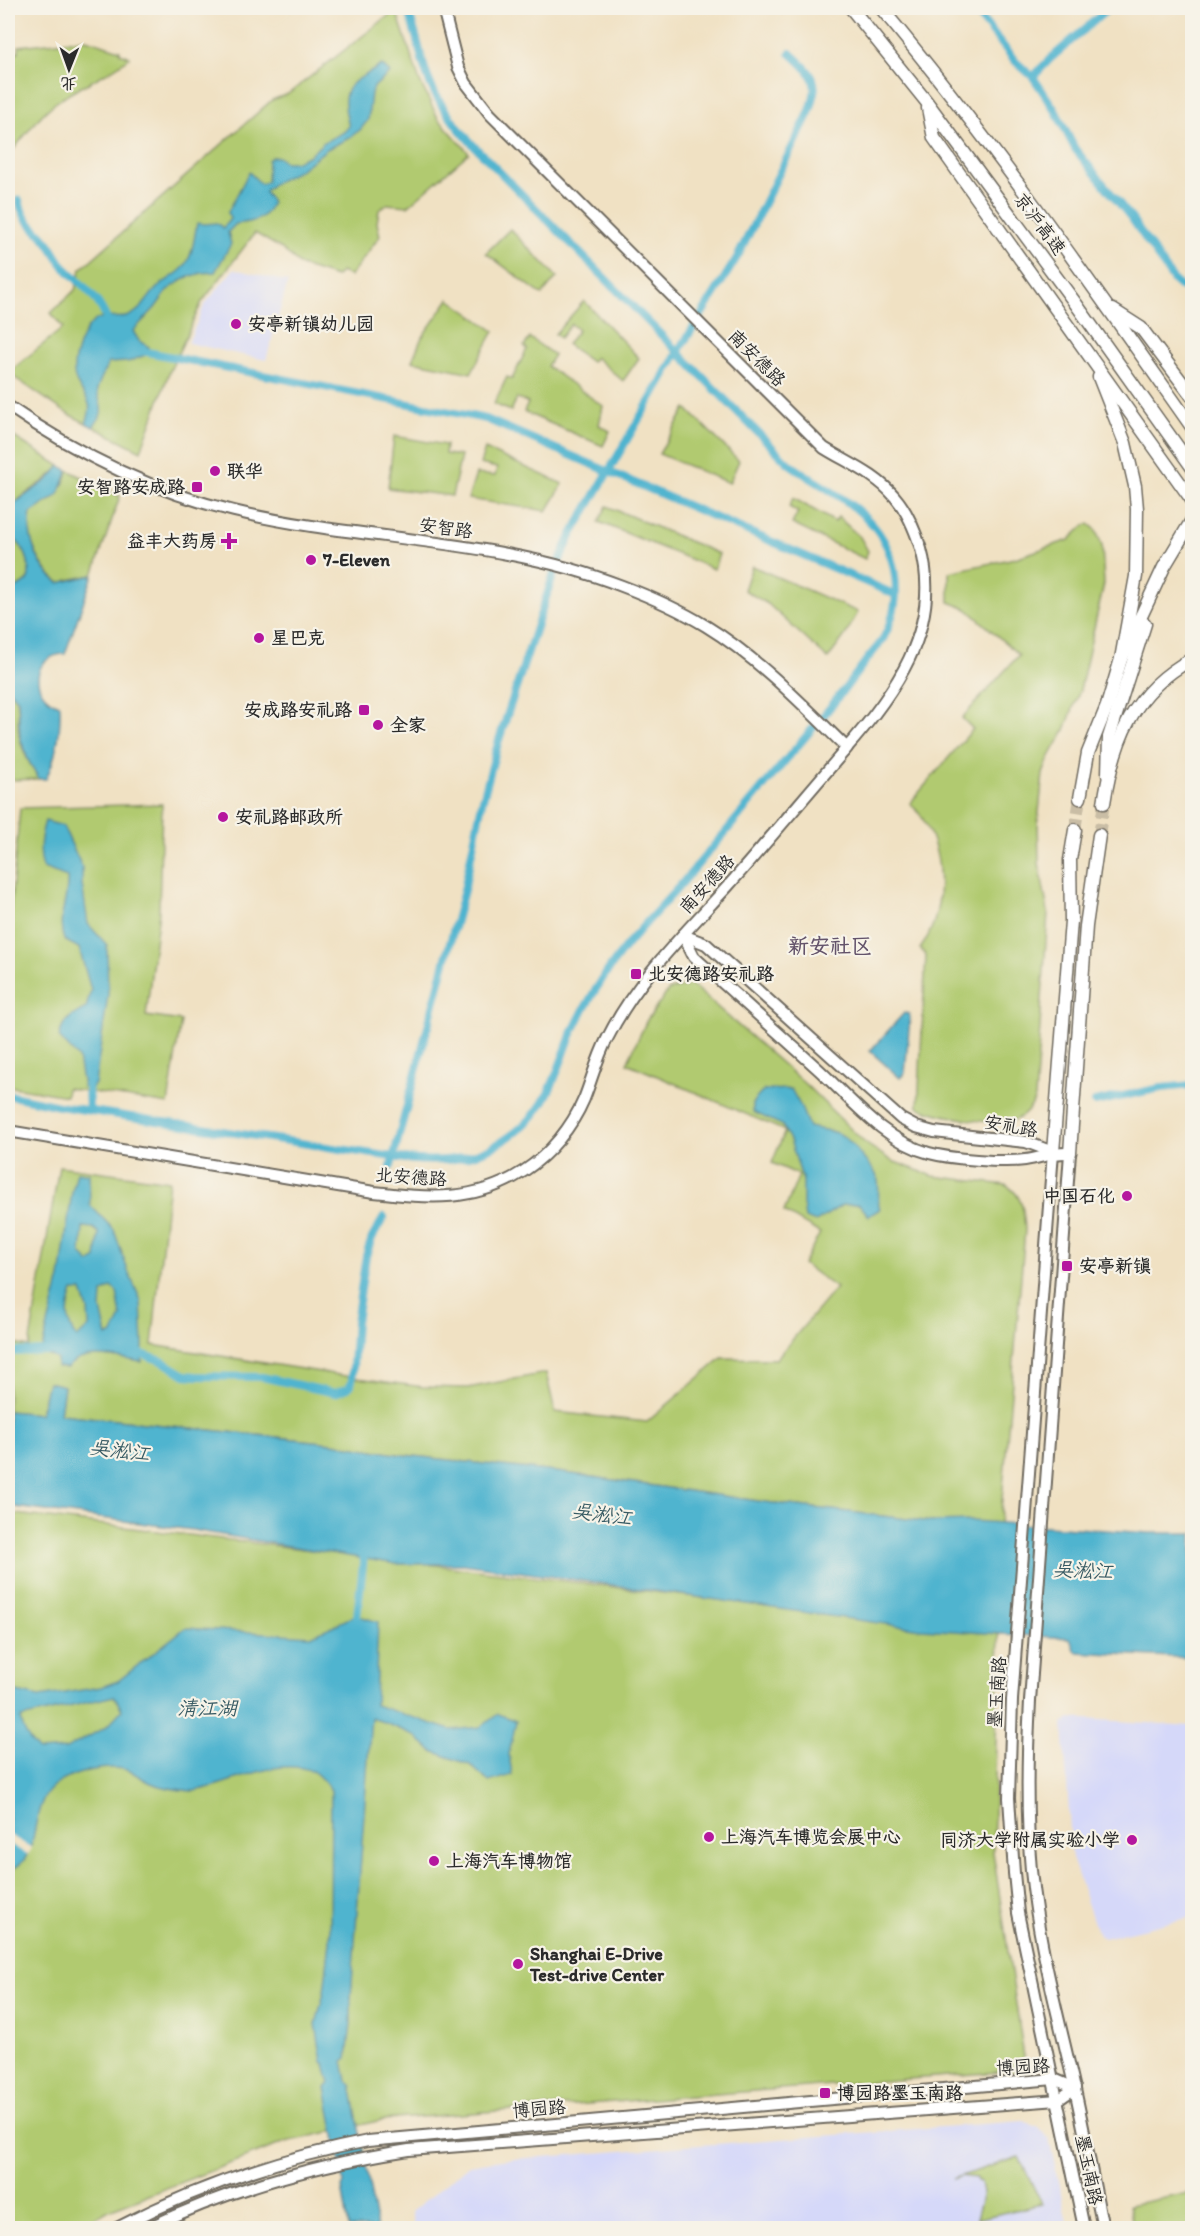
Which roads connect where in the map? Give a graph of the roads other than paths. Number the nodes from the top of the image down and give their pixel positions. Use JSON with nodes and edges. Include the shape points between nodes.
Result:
{"nodes":[{"id":1,"x":443,"y":8,"type":"edge"},
{"id":2,"x":881,"y":8,"type":"edge"},
{"id":3,"x":853,"y":10,"type":"edge"},
{"id":4,"x":926,"y":101,"type":"junction"},
{"id":5,"x":1108,"y":307,"type":"junction"},
{"id":6,"x":1094,"y":361,"type":"junction"},
{"id":7,"x":1192,"y":396,"type":"edge"},
{"id":8,"x":8,"y":406,"type":"edge"},
{"id":9,"x":1190,"y":423,"type":"edge"},
{"id":10,"x":1191,"y":465,"type":"edge"},
{"id":11,"x":1192,"y":500,"type":"edge"},
{"id":12,"x":1192,"y":520,"type":"edge"},
{"id":13,"x":1192,"y":533,"type":"edge"},
{"id":14,"x":1121,"y":659,"type":"junction"},
{"id":15,"x":1192,"y":659,"type":"edge"},
{"id":16,"x":847,"y":748,"type":"junction"},
{"id":17,"x":1108,"y":775,"type":"junction"},
{"id":18,"x":1080,"y":798,"type":"tunnel mouth"},
{"id":19,"x":1104,"y":803,"type":"tunnel mouth"},
{"id":20,"x":1075,"y":830,"type":"tunnel mouth"},
{"id":21,"x":1099,"y":835,"type":"tunnel mouth"},
{"id":22,"x":683,"y":935,"type":"junction"},
{"id":23,"x":8,"y":1131,"type":"edge"},
{"id":24,"x":1053,"y":1152,"type":"junction"},
{"id":25,"x":1070,"y":1153,"type":"junction"},
{"id":26,"x":1054,"y":2079,"type":"junction"},
{"id":27,"x":1075,"y":2088,"type":"junction"},
{"id":28,"x":1058,"y":2100,"type":"junction"},
{"id":29,"x":117,"y":2229,"type":"edge"},
{"id":30,"x":148,"y":2229,"type":"edge"},
{"id":31,"x":1084,"y":2229,"type":"edge"},
{"id":32,"x":1103,"y":2229,"type":"edge"}],
"edges":[{"from":1,"to":16,"type":"main road","name":"南安德路","via":[[458,67],[479,100],[824,448],[869,474],[894,495],[907,513],[924,560],[928,585],[920,633],[907,666],[890,693]]},
{"from":2,"to":5,"type":"highway","name":"京沪高速"},
{"from":3,"to":4,"type":"highway","name":"京沪高速"},
{"from":4,"to":6,"type":"highway","via":[[934,138]]},
{"from":4,"to":10,"type":"highway","name":"京沪高速"},
{"from":5,"to":7,"type":"highway","via":[[1141,328]]},
{"from":5,"to":9,"type":"highway","name":"京沪高速"},
{"from":6,"to":11,"type":"highway"},
{"from":6,"to":14,"type":"highway","via":[[1125,443],[1135,486],[1136,576]]},
{"from":8,"to":16,"type":"main road","name":"安智路","via":[[122,472],[192,499],[290,522],[454,545],[546,563],[638,592],[707,627],[755,663]]},
{"from":12,"to":14,"type":"highway","via":[[1164,567]]},
{"from":13,"to":17,"type":"highway","via":[[1148,616],[1132,660],[1109,737]]},
{"from":14,"to":18,"type":"highway","via":[[1088,753]]},
{"from":15,"to":17,"type":"highway","via":[[1156,683],[1142,700],[1118,740]]},
{"from":16,"to":22,"type":"main road","name":"南安德路"},
{"from":17,"to":19,"type":"highway"},
{"from":20,"to":24,"type":"highway"},
{"from":21,"to":25,"type":"highway","via":[[1086,926]]},
{"from":22,"to":23,"type":"main road","name":"北安德路","via":[[643,980],[620,1014],[584,1099],[564,1133],[525,1171],[481,1191],[440,1198],[385,1193]]},
{"from":22,"to":24,"type":"main road","name":"安礼路","via":[[706,945],[901,1119],[934,1132],[1026,1142]]},
{"from":22,"to":24,"type":"main road","name":"安礼路","via":[[694,957],[865,1112],[913,1148],[962,1158],[1025,1160]]},
{"from":24,"to":25,"type":"main road"},
{"from":24,"to":26,"type":"main road","name":"墨玉南路","via":[[1010,1753],[1018,1913]]},
{"from":25,"to":27,"type":"main road","name":"墨玉南路","via":[[1027,1753],[1036,1910]]},
{"from":26,"to":27,"type":"main road","name":"博园路"},
{"from":26,"to":28,"type":"main road","name":"墨玉南路"},
{"from":26,"to":29,"type":"main road","name":"博园路","via":[[368,2140],[215,2183]]},
{"from":27,"to":28,"type":"main road","name":"博园路"},
{"from":27,"to":32,"type":"main road","name":"墨玉南路"},
{"from":28,"to":30,"type":"main road","name":"博园路","via":[[451,2146],[367,2157],[259,2183]]},
{"from":28,"to":31,"type":"main road","name":"墨玉南路"}]}
